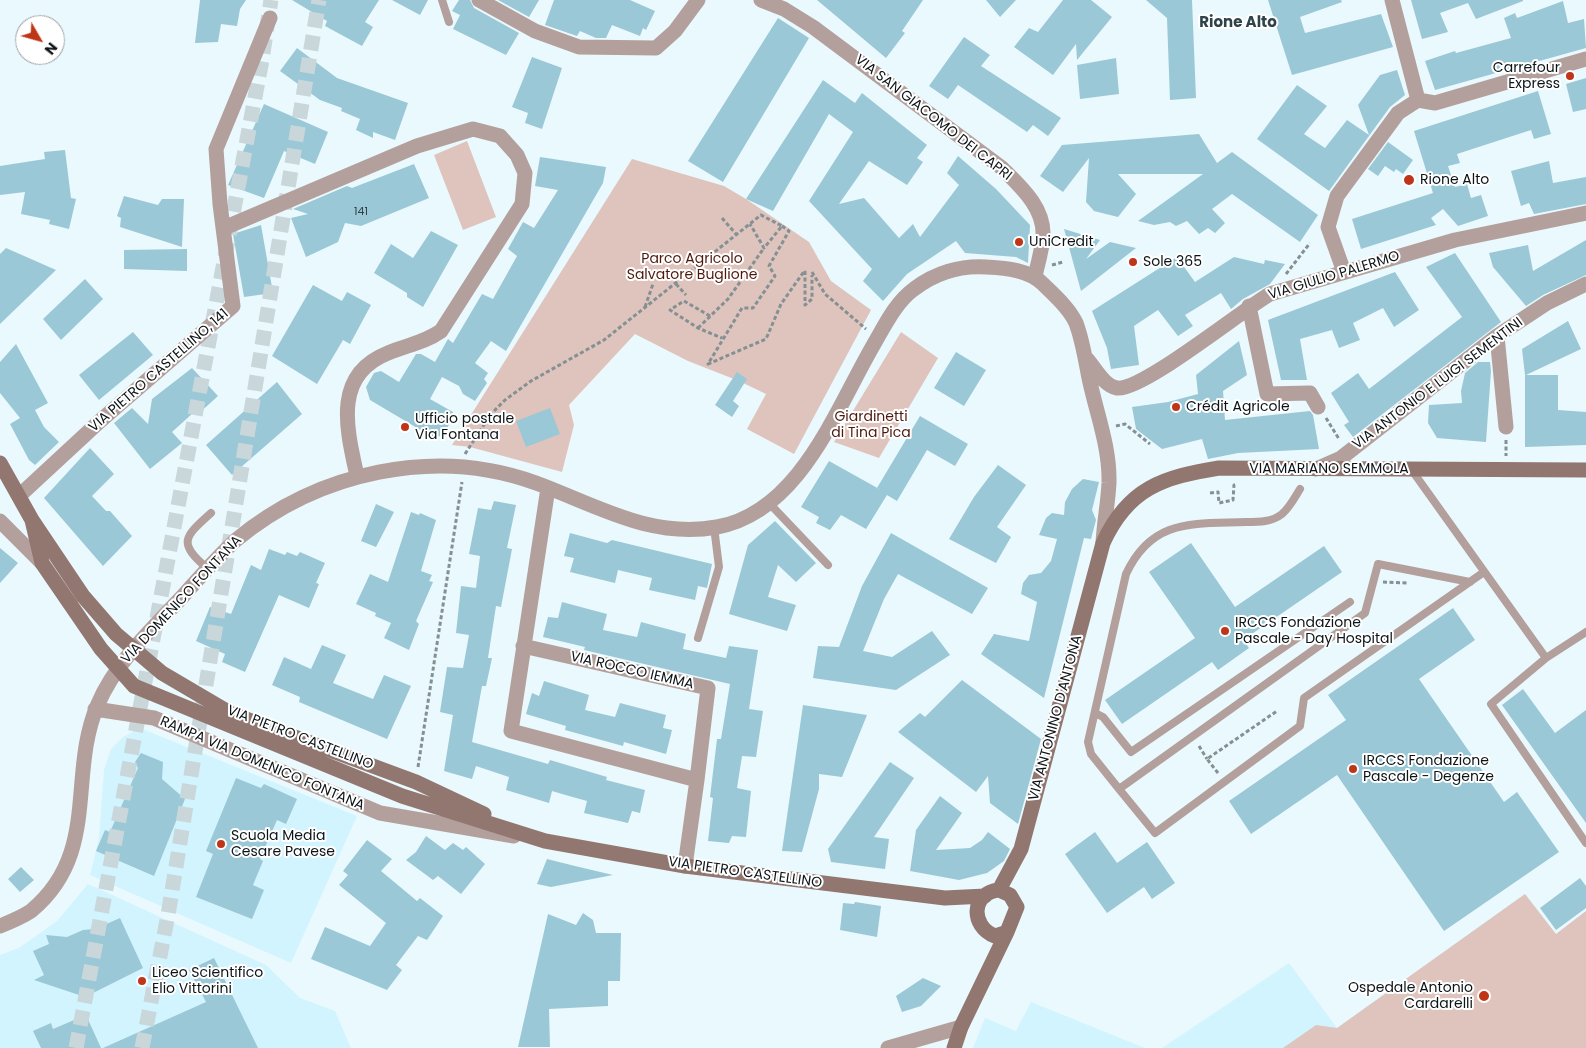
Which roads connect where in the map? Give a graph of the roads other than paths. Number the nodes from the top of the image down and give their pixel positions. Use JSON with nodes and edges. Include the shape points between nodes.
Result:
{"nodes":[{"id":1,"x":442,"y":0,"type":"edge"},
{"id":2,"x":479,"y":0,"type":"edge"},
{"id":3,"x":698,"y":0,"type":"edge"},
{"id":4,"x":761,"y":0,"type":"edge"},
{"id":5,"x":1392,"y":0,"type":"edge"},
{"id":6,"x":784,"y":5,"type":"edge"},
{"id":7,"x":270,"y":18,"type":"dead end"},
{"id":8,"x":449,"y":22,"type":"dead end"},
{"id":9,"x":1586,"y":59,"type":"edge"},
{"id":10,"x":1418,"y":100,"type":"junction"},
{"id":11,"x":1586,"y":213,"type":"edge"},
{"id":12,"x":224,"y":228,"type":"junction"},
{"id":13,"x":1344,"y":272,"type":"junction"},
{"id":14,"x":1035,"y":276,"type":"junction"},
{"id":15,"x":1586,"y":284,"type":"edge"},
{"id":16,"x":1249,"y":306,"type":"junction"},
{"id":17,"x":1497,"y":336,"type":"junction"},
{"id":18,"x":1087,"y":359,"type":"junction"},
{"id":19,"x":1318,"y":407,"type":"road end"},
{"id":20,"x":1506,"y":427,"type":"road end"},
{"id":21,"x":0,"y":463,"type":"edge"},
{"id":22,"x":1411,"y":468,"type":"junction"},
{"id":23,"x":1316,"y":469,"type":"junction"},
{"id":24,"x":1585,"y":471,"type":"edge"},
{"id":25,"x":357,"y":476,"type":"junction"},
{"id":26,"x":548,"y":488,"type":"junction"},
{"id":27,"x":1300,"y":488,"type":"dead end"},
{"id":28,"x":19,"y":496,"type":"junction"},
{"id":29,"x":769,"y":504,"type":"junction"},
{"id":30,"x":211,"y":513,"type":"dead end"},
{"id":31,"x":32,"y":520,"type":"junction"},
{"id":32,"x":0,"y":521,"type":"edge"},
{"id":33,"x":714,"y":527,"type":"junction"},
{"id":34,"x":1103,"y":543,"type":"junction"},
{"id":35,"x":42,"y":563,"type":"junction"},
{"id":36,"x":828,"y":564,"type":"dead end"},
{"id":37,"x":208,"y":569,"type":"junction"},
{"id":38,"x":1484,"y":572,"type":"junction"},
{"id":39,"x":1470,"y":582,"type":"junction"},
{"id":40,"x":1350,"y":602,"type":"dead end"},
{"id":41,"x":1586,"y":632,"type":"edge"},
{"id":42,"x":698,"y":638,"type":"dead end"},
{"id":43,"x":523,"y":646,"type":"junction"},
{"id":44,"x":1546,"y":658,"type":"junction"},
{"id":45,"x":95,"y":709,"type":"junction"},
{"id":46,"x":1095,"y":713,"type":"junction"},
{"id":47,"x":417,"y":776,"type":"junction"},
{"id":48,"x":697,"y":780,"type":"junction"},
{"id":49,"x":1119,"y":789,"type":"junction"},
{"id":50,"x":402,"y":796,"type":"junction"},
{"id":51,"x":380,"y":813,"type":"junction"},
{"id":52,"x":545,"y":841,"type":"junction"},
{"id":53,"x":1586,"y":842,"type":"edge"},
{"id":54,"x":685,"y":866,"type":"junction"},
{"id":55,"x":1000,"y":890,"type":"junction"},
{"id":56,"x":984,"y":896,"type":"junction"},
{"id":57,"x":945,"y":898,"type":"junction"},
{"id":58,"x":977,"y":918,"type":"junction"},
{"id":59,"x":0,"y":926,"type":"edge"},
{"id":60,"x":1001,"y":934,"type":"junction"},
{"id":61,"x":961,"y":1027,"type":"junction"},
{"id":62,"x":888,"y":1048,"type":"edge"},
{"id":63,"x":954,"y":1048,"type":"edge"}],
"edges":[{"from":1,"to":8,"type":"lane"},
{"from":2,"to":3,"type":"street","via":[[535,31],[578,47],[656,48],[675,31]]},
{"from":4,"to":6,"type":"street","name":"VIA SAN GIACOMO DEI CAPRI"},
{"from":5,"to":10,"type":"street"},
{"from":6,"to":14,"type":"street","name":"VIA SAN GIACOMO DEI CAPRI","via":[[1002,168],[1024,190],[1041,219],[1043,236]]},
{"from":7,"to":12,"type":"street","name":"VIA PIETRO CASTELLINO, 141","via":[[216,149]]},
{"from":9,"to":10,"type":"street","via":[[1435,103]]},
{"from":10,"to":13,"type":"street","via":[[1398,113],[1337,196],[1328,226]]},
{"from":11,"to":13,"type":"street","name":"VIA GIULIO PALERMO","via":[[1455,240]]},
{"from":12,"to":25,"type":"street","via":[[417,146],[473,129],[500,136],[517,155],[525,173],[522,204],[442,331],[427,341],[387,353],[366,365],[353,382],[346,409]]},
{"from":12,"to":28,"type":"street","name":"VIA PIETRO CASTELLINO, 141","via":[[233,306]]},
{"from":13,"to":16,"type":"street","name":"VIA GIULIO PALERMO","via":[[1270,294]]},
{"from":14,"to":18,"type":"street","via":[[1068,310]]},
{"from":14,"to":29,"type":"street","name":"VIA DOMENICO FONTANA","via":[[1003,268],[972,266],[951,270],[913,290],[893,312],[813,454],[777,499]]},
{"from":15,"to":17,"type":"street","name":"VIA ANTONIO E LUIGI SEMENTINI","via":[[1547,303]]},
{"from":16,"to":18,"type":"street","name":"VIA GIULIO PALERMO","via":[[1152,375],[1127,388],[1116,388],[1107,383]]},
{"from":16,"to":19,"type":"street","via":[[1267,394],[1310,393]]},
{"from":17,"to":20,"type":"street"},
{"from":17,"to":23,"type":"street","name":"VIA ANTONIO E LUIGI SEMENTINI","via":[[1341,458]]},
{"from":18,"to":34,"type":"street","via":[[1106,443],[1109,483]]},
{"from":21,"to":28,"type":"street","name":"VIA PIETRO CASTELLINO"},
{"from":22,"to":23,"type":"street","name":"VIA MARIANO SEMMOLA"},
{"from":22,"to":24,"type":"street","name":"VIA MARIANO SEMMOLA"},
{"from":22,"to":38,"type":"lane"},
{"from":23,"to":34,"type":"street","name":"VIA MARIANO SEMMOLA","via":[[1219,468],[1178,475],[1154,484],[1136,496],[1120,512]]},
{"from":25,"to":26,"type":"street","name":"VIA DOMENICO FONTANA","via":[[406,468],[456,467],[490,471]]},
{"from":25,"to":37,"type":"street","name":"VIA DOMENICO FONTANA","via":[[280,508],[235,541]]},
{"from":26,"to":33,"type":"street","name":"VIA DOMENICO FONTANA","via":[[657,528],[685,531]]},
{"from":26,"to":43,"type":"street"},
{"from":27,"to":46,"type":"lane","via":[[1289,507],[1269,521],[1172,528],[1146,543],[1135,554],[1126,574]]},
{"from":28,"to":31,"type":"street","name":"VIA PIETRO CASTELLINO"},
{"from":29,"to":33,"type":"street","name":"VIA DOMENICO FONTANA","via":[[721,527]]},
{"from":29,"to":36,"type":"lane"},
{"from":30,"to":37,"type":"lane","via":[[187,539],[188,549]]},
{"from":31,"to":35,"type":"street","name":"VIA PIETRO CASTELLINO"},
{"from":31,"to":47,"type":"street","name":"VIA PIETRO CASTELLINO","via":[[82,596],[116,634],[162,673],[230,713]]},
{"from":32,"to":35,"type":"street","name":"VIA PIETRO CASTELLINO"},
{"from":33,"to":42,"type":"lane","via":[[719,568]]},
{"from":34,"to":55,"type":"street","name":"VIA ANTONINO D'ANTONA","via":[[1021,849]]},
{"from":35,"to":50,"type":"street","name":"VIA PIETRO CASTELLINO","via":[[101,649],[134,686]]},
{"from":37,"to":45,"type":"street","name":"VIA DOMENICO FONTANA","via":[[110,677]]},
{"from":38,"to":39,"type":"lane"},
{"from":38,"to":44,"type":"lane"},
{"from":39,"to":49,"type":"lane","via":[[1378,564],[1365,613]]},
{"from":39,"to":49,"type":"lane","via":[[1304,698],[1300,726],[1155,833]]},
{"from":40,"to":46,"type":"lane","via":[[1131,752],[1103,717]]},
{"from":41,"to":44,"type":"lane"},
{"from":43,"to":48,"type":"street","via":[[511,731]]},
{"from":43,"to":48,"type":"street","name":"VIA ROCCO IEMMA","via":[[708,688]]},
{"from":44,"to":53,"type":"lane","via":[[1491,704]]},
{"from":45,"to":51,"type":"street","name":"RAMPA VIA DOMENICO FONTANA","via":[[154,718]]},
{"from":45,"to":59,"type":"street","name":"VIA DOMENICO FONTANA","via":[[87,740],[77,834],[61,878],[29,913]]},
{"from":46,"to":49,"type":"lane","via":[[1088,742],[1091,754]]},
{"from":47,"to":50,"type":"street","name":"RAMPA VIA DOMENICO FONTANA"},
{"from":47,"to":52,"type":"street","name":"VIA PIETRO CASTELLINO"},
{"from":48,"to":54,"type":"street","name":"VIA ROCCO IEMMA"},
{"from":50,"to":51,"type":"street","name":"RAMPA VIA DOMENICO FONTANA"},
{"from":50,"to":52,"type":"street","name":"VIA PIETRO CASTELLINO"},
{"from":51,"to":52,"type":"street"},
{"from":52,"to":54,"type":"street","name":"VIA PIETRO CASTELLINO"},
{"from":54,"to":57,"type":"street","name":"VIA PIETRO CASTELLINO"},
{"from":55,"to":56,"type":"street"},
{"from":55,"to":60,"type":"street","via":[[1010,895],[1016,907]]},
{"from":56,"to":57,"type":"street","name":"VIA PIETRO CASTELLINO"},
{"from":56,"to":58,"type":"street","via":[[978,906]]},
{"from":57,"to":58,"type":"street","name":"VIA PIETRO CASTELLINO"},
{"from":58,"to":60,"type":"street","via":[[982,929]]},
{"from":60,"to":61,"type":"street","via":[[993,960]]},
{"from":61,"to":62,"type":"street"},
{"from":61,"to":63,"type":"street"}]}
